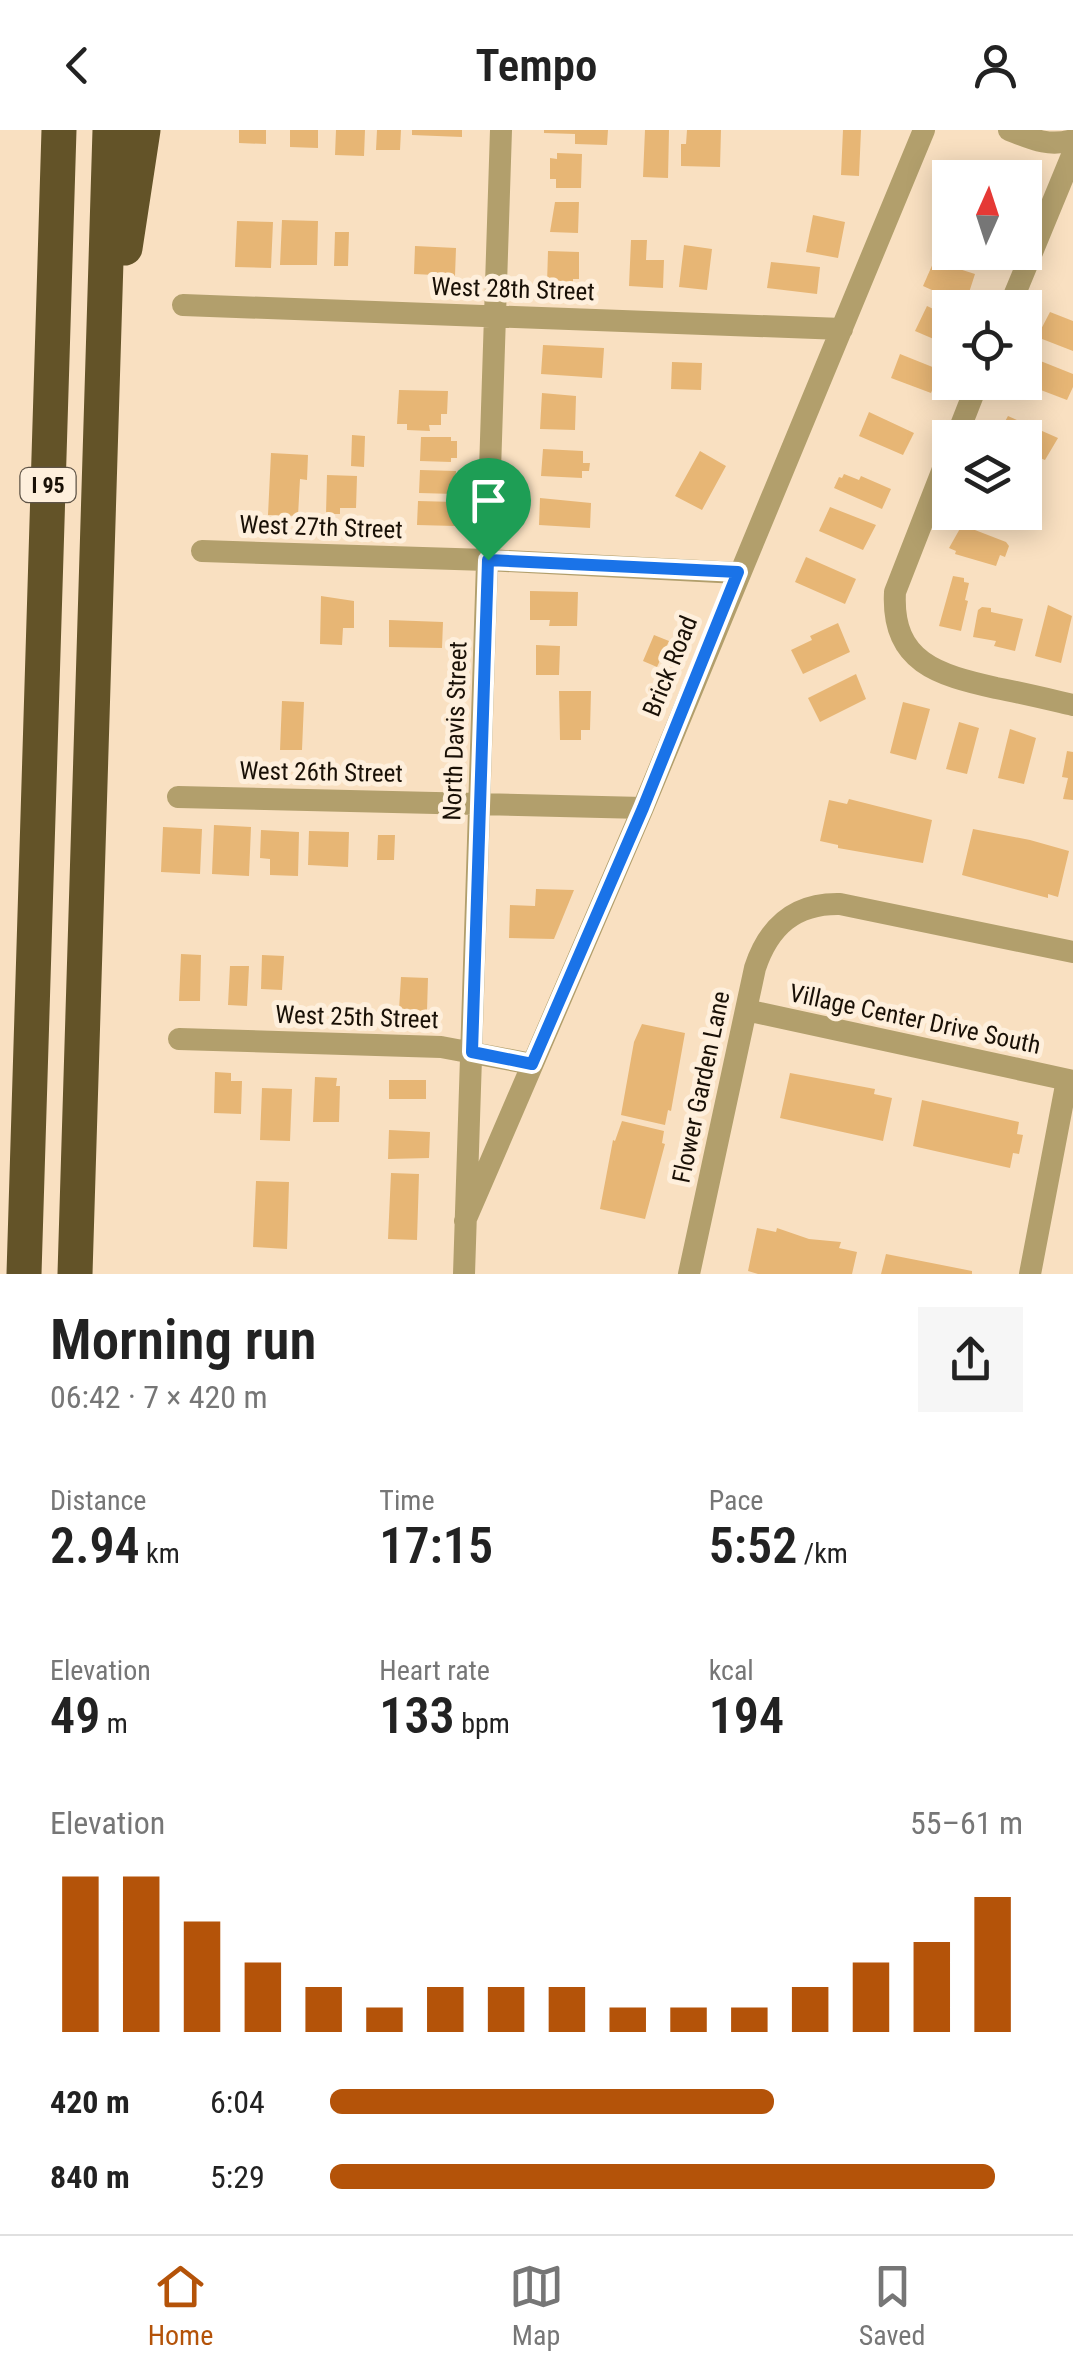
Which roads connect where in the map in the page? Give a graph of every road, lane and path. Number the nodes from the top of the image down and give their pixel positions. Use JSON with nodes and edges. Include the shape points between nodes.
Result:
{"nodes":[{"id":1,"x":110,"y":130,"type":"edge"},
{"id":2,"x":143,"y":130,"type":"edge"},
{"id":3,"x":501,"y":130,"type":"edge"},
{"id":4,"x":924,"y":130,"type":"edge"},
{"id":5,"x":1009,"y":130,"type":"edge"},
{"id":6,"x":59,"y":134,"type":"edge"},
{"id":7,"x":1073,"y":140,"type":"edge"},
{"id":8,"x":1073,"y":152,"type":"edge"},
{"id":9,"x":1016,"y":290,"type":"edge"},
{"id":10,"x":183,"y":305,"type":"dead end"},
{"id":11,"x":495,"y":315,"type":"junction"},
{"id":12,"x":842,"y":329,"type":"junction"},
{"id":13,"x":101,"y":408,"type":"junction"},
{"id":14,"x":932,"y":495,"type":"edge"},
{"id":15,"x":202,"y":551,"type":"dead end"},
{"id":16,"x":488,"y":560,"type":"junction"},
{"id":17,"x":738,"y":572,"type":"junction"},
{"id":18,"x":1073,"y":705,"type":"edge"},
{"id":19,"x":178,"y":797,"type":"dead end"},
{"id":20,"x":480,"y":803,"type":"junction"},
{"id":21,"x":643,"y":808,"type":"junction"},
{"id":22,"x":1073,"y":952,"type":"edge"},
{"id":23,"x":746,"y":1010,"type":"junction"},
{"id":24,"x":179,"y":1039,"type":"dead end"},
{"id":25,"x":472,"y":1052,"type":"junction"},
{"id":26,"x":532,"y":1064,"type":"junction"},
{"id":27,"x":1070,"y":1080,"type":"edge"},
{"id":28,"x":28,"y":1159,"type":"junction"},
{"id":29,"x":466,"y":1221,"type":"junction"},
{"id":30,"x":76,"y":1230,"type":"junction"},
{"id":31,"x":0,"y":1274,"type":"edge"},
{"id":32,"x":24,"y":1274,"type":"edge"},
{"id":33,"x":75,"y":1274,"type":"edge"},
{"id":34,"x":90,"y":1274,"type":"edge"},
{"id":35,"x":464,"y":1274,"type":"edge"},
{"id":36,"x":689,"y":1274,"type":"edge"},
{"id":37,"x":1030,"y":1274,"type":"edge"}],
"edges":[{"from":1,"to":13,"type":"highway","number":"I 95"},
{"from":2,"to":13,"type":"highway"},
{"from":3,"to":11,"type":"street","name":"North Davis Street"},
{"from":4,"to":12,"type":"street","name":"Brick Road"},
{"from":5,"to":7,"type":"street","via":[[1039,142]]},
{"from":6,"to":28,"type":"highway","number":"I 95"},
{"from":8,"to":9,"type":"street"},
{"from":10,"to":11,"type":"street","name":"West 28th Street"},
{"from":11,"to":12,"type":"street","name":"West 28th Street"},
{"from":11,"to":16,"type":"street","name":"North Davis Street"},
{"from":12,"to":17,"type":"street","name":"Brick Road"},
{"from":13,"to":30,"type":"highway","number":"I 95"},
{"from":14,"to":18,"type":"street","via":[[895,592],[904,643],[914,657],[946,675]]},
{"from":15,"to":16,"type":"street","name":"West 27th Street"},
{"from":16,"to":17,"type":"street","name":"West 27th Street"},
{"from":16,"to":20,"type":"street","name":"North Davis Street"},
{"from":17,"to":21,"type":"street","name":"Brick Road"},
{"from":19,"to":20,"type":"street","name":"West 26th Street"},
{"from":20,"to":21,"type":"street","name":"West 26th Street"},
{"from":20,"to":25,"type":"street","name":"North Davis Street"},
{"from":21,"to":26,"type":"street","name":"Brick Road"},
{"from":22,"to":23,"type":"street","name":"Flower Garden Lane","via":[[840,904],[808,907],[774,927]]},
{"from":23,"to":27,"type":"street","name":"Village Center Drive South"},
{"from":23,"to":36,"type":"street","name":"Flower Garden Lane"},
{"from":24,"to":25,"type":"street","name":"West 25th Street"},
{"from":25,"to":26,"type":"street","name":"West 25th Street"},
{"from":25,"to":29,"type":"street","name":"North Davis Street"},
{"from":26,"to":29,"type":"street","name":"Brick Road"},
{"from":27,"to":37,"type":"street"},
{"from":28,"to":31,"type":"highway"},
{"from":28,"to":32,"type":"highway","number":"I 95"},
{"from":29,"to":35,"type":"street","name":"North Davis Street"},
{"from":30,"to":33,"type":"highway","number":"I 95"},
{"from":30,"to":34,"type":"highway"}]}
